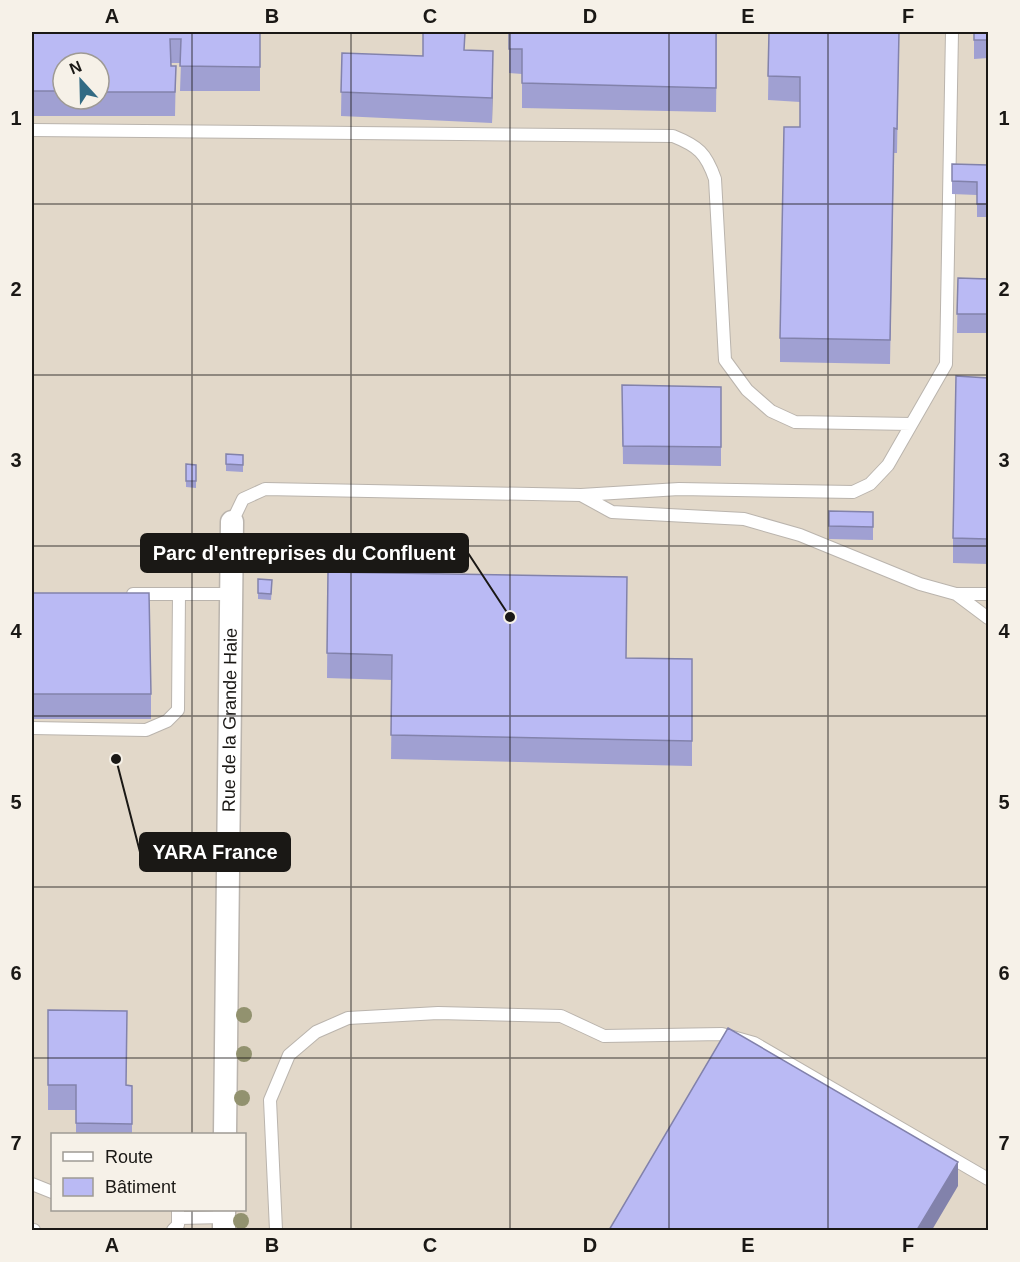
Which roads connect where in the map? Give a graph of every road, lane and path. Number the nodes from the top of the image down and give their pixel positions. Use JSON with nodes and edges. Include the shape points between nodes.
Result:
{"nodes":[{"id":1,"x":952,"y":32,"type":"edge"},
{"id":2,"x":32,"y":130,"type":"edge"},
{"id":3,"x":911,"y":424,"type":"junction"},
{"id":4,"x":581,"y":495,"type":"junction"},
{"id":5,"x":232,"y":522,"type":"joint"},
{"id":6,"x":122,"y":594,"type":"edge"},
{"id":7,"x":178,"y":594,"type":"junction"},
{"id":8,"x":231,"y":594,"type":"junction"},
{"id":9,"x":957,"y":594,"type":"junction"},
{"id":10,"x":988,"y":594,"type":"edge"},
{"id":11,"x":988,"y":618,"type":"edge"},
{"id":12,"x":32,"y":728,"type":"edge"},
{"id":13,"x":225,"y":1133,"type":"edge"},
{"id":14,"x":988,"y":1179,"type":"edge"},
{"id":15,"x":32,"y":1184,"type":"edge"},
{"id":16,"x":51,"y":1192,"type":"edge"},
{"id":17,"x":178,"y":1214,"type":"edge"},
{"id":18,"x":224,"y":1219,"type":"edge"},
{"id":19,"x":173,"y":1230,"type":"edge"},
{"id":20,"x":276,"y":1230,"type":"edge"}],
"edges":[{"from":1,"to":3,"type":"lane","via":[[946,364]]},
{"from":2,"to":3,"type":"lane","via":[[673,136],[694,144],[709,161],[715,179],[725,360],[747,390],[771,411],[795,422]]},
{"from":3,"to":4,"type":"lane","via":[[888,465],[870,484],[853,492],[679,489]]},
{"from":4,"to":5,"type":"lane","via":[[265,489],[243,499]]},
{"from":4,"to":9,"type":"lane","via":[[612,512],[744,519],[800,535],[920,584]]},
{"from":5,"to":8,"type":"street","name":"Rue de la Grande Haie"},
{"from":6,"to":7,"type":"lane"},
{"from":7,"to":8,"type":"lane"},
{"from":7,"to":12,"type":"lane","via":[[178,710],[167,721],[146,730]]},
{"from":8,"to":13,"type":"street","name":"Rue de la Grande Haie"},
{"from":9,"to":10,"type":"lane"},
{"from":9,"to":11,"type":"lane"},
{"from":14,"to":20,"type":"lane","via":[[754,1043],[722,1034],[603,1036],[561,1016],[438,1013],[348,1018],[316,1032],[289,1055],[270,1100]]},
{"from":15,"to":16,"type":"lane"},
{"from":17,"to":18,"type":"lane"},
{"from":17,"to":19,"type":"lane","via":[[178,1226]]}]}
